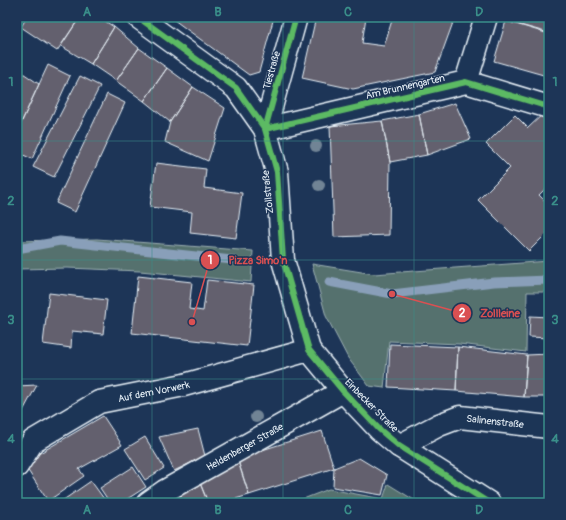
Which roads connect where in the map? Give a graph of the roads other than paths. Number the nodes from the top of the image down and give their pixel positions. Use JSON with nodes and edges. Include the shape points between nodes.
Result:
{"nodes":[{"id":1,"x":138,"y":17,"type":"edge"},
{"id":2,"x":296,"y":17,"type":"edge"},
{"id":3,"x":486,"y":17,"type":"edge"},
{"id":4,"x":466,"y":82,"type":"junction"},
{"id":5,"x":549,"y":107,"type":"edge"},
{"id":6,"x":265,"y":129,"type":"junction"},
{"id":7,"x":309,"y":350,"type":"junction"},
{"id":8,"x":343,"y":391,"type":"junction"},
{"id":9,"x":549,"y":427,"type":"edge"},
{"id":10,"x":399,"y":446,"type":"junction"},
{"id":11,"x":17,"y":466,"type":"edge"},
{"id":12,"x":156,"y":497,"type":"edge"},
{"id":13,"x":489,"y":503,"type":"edge"}],
"edges":[{"from":1,"to":6,"type":"street","name":"Zollstraße","via":[[236,88]]},
{"from":2,"to":6,"type":"street","name":"Tiestraße"},
{"from":3,"to":4,"type":"street"},
{"from":4,"to":5,"type":"street","name":"Am Brunnengarten"},
{"from":4,"to":6,"type":"street","name":"Am Brunnengarten"},
{"from":6,"to":7,"type":"street","name":"Zollstraße","via":[[277,172],[283,260]]},
{"from":7,"to":8,"type":"street","name":"Einbecker Straße"},
{"from":7,"to":11,"type":"street","name":"Auf dem Vorwerk","via":[[184,385],[99,402],[33,441]]},
{"from":8,"to":10,"type":"street","name":"Einbecker Straße"},
{"from":8,"to":12,"type":"street","name":"Heldenberger Straße"},
{"from":9,"to":10,"type":"street","name":"Salinenstraße","via":[[460,417]]},
{"from":10,"to":13,"type":"street","name":"Einbecker Straße"}]}
